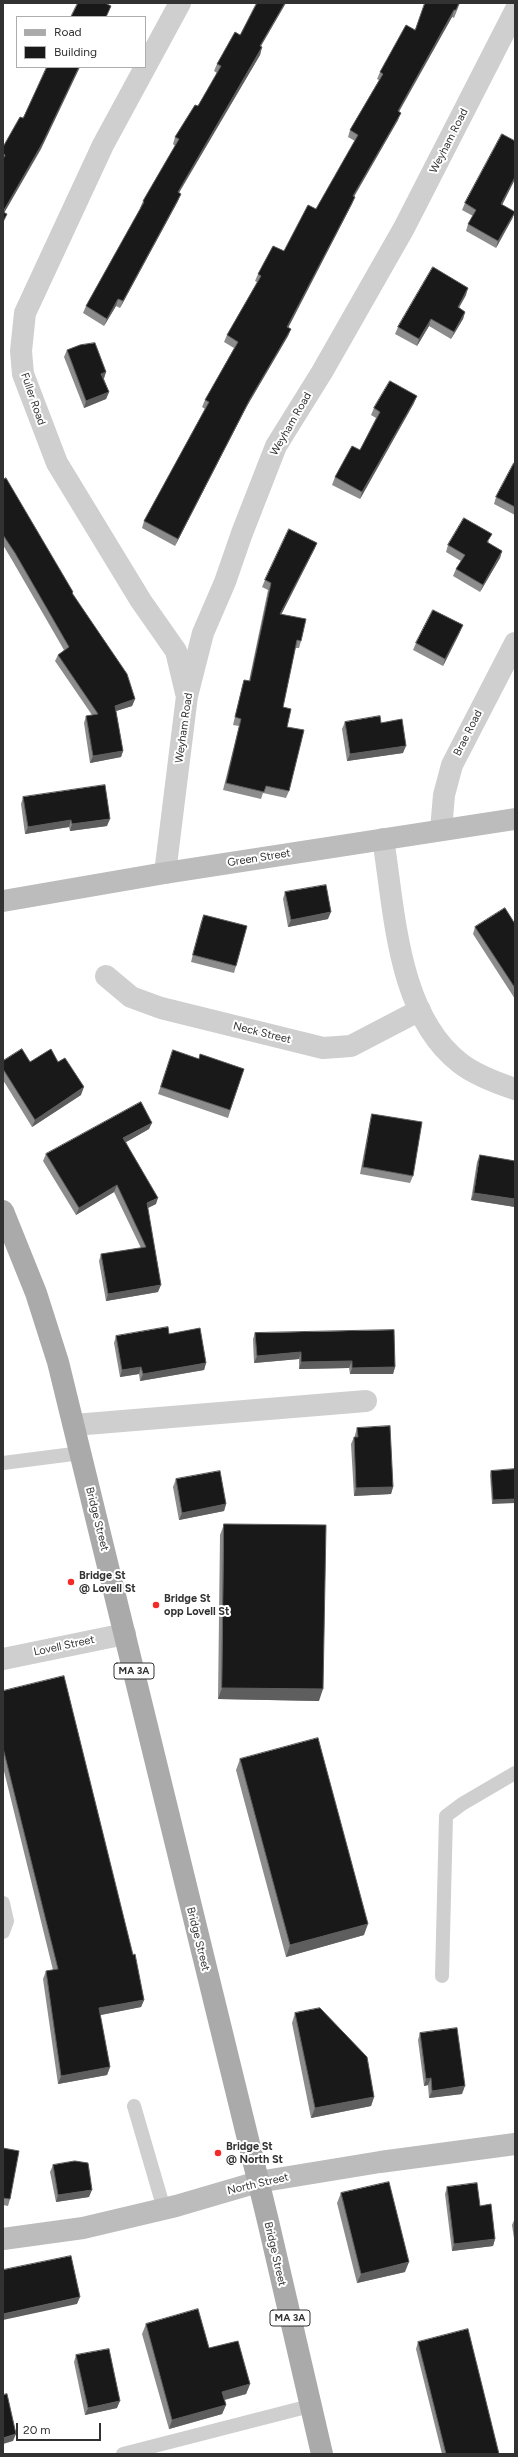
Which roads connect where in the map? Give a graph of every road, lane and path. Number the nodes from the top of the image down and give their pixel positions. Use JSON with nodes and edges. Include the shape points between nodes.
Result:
{"nodes":[{"id":1,"x":180,"y":3,"type":"edge"},
{"id":2,"x":515,"y":11,"type":"edge"},
{"id":3,"x":146,"y":66,"type":"edge"},
{"id":4,"x":145,"y":68,"type":"edge"},
{"id":5,"x":515,"y":643,"type":"edge"},
{"id":6,"x":187,"y":696,"type":"junction"},
{"id":7,"x":515,"y":819,"type":"edge"},
{"id":8,"x":441,"y":830,"type":"junction"},
{"id":9,"x":383,"y":839,"type":"junction"},
{"id":10,"x":165,"y":873,"type":"junction"},
{"id":11,"x":3,"y":902,"type":"edge"},
{"id":12,"x":106,"y":976,"type":"dead end"},
{"id":13,"x":420,"y":1010,"type":"junction"},
{"id":14,"x":515,"y":1089,"type":"edge"},
{"id":15,"x":3,"y":1211,"type":"edge"},
{"id":16,"x":7,"y":1233,"type":"edge"},
{"id":17,"x":366,"y":1401,"type":"dead end"},
{"id":18,"x":74,"y":1424,"type":"junction"},
{"id":19,"x":81,"y":1453,"type":"junction"},
{"id":20,"x":3,"y":1463,"type":"edge"},
{"id":21,"x":125,"y":1634,"type":"junction"},
{"id":22,"x":3,"y":1659,"type":"edge"},
{"id":23,"x":515,"y":1773,"type":"edge"},
{"id":24,"x":3,"y":1903,"type":"edge"},
{"id":25,"x":3,"y":1932,"type":"edge"},
{"id":26,"x":442,"y":1976,"type":"dead end"},
{"id":27,"x":134,"y":2106,"type":"dead end"},
{"id":28,"x":515,"y":2144,"type":"edge"},
{"id":29,"x":258,"y":2182,"type":"junction"},
{"id":30,"x":164,"y":2208,"type":"junction"},
{"id":31,"x":3,"y":2239,"type":"edge"},
{"id":32,"x":310,"y":2406,"type":"junction"},
{"id":33,"x":123,"y":2454,"type":"edge"},
{"id":34,"x":322,"y":2454,"type":"edge"}],
"edges":[{"from":1,"to":3,"type":"street","name":"Fuller Road"},
{"from":2,"to":6,"type":"street","name":"Weyham Road","via":[[404,228],[322,372],[276,446],[203,633]]},
{"from":4,"to":6,"type":"street","name":"Fuller Road","via":[[103,145],[24,313],[21,351],[23,374],[57,463],[141,601],[176,651]]},
{"from":5,"to":8,"type":"street","name":"Brae Road","via":[[452,765],[444,795]]},
{"from":6,"to":10,"type":"street","name":"Weyham Road"},
{"from":7,"to":8,"type":"main road","name":"Green Street"},
{"from":8,"to":9,"type":"main road","name":"Green Street"},
{"from":9,"to":10,"type":"main road","name":"Green Street"},
{"from":9,"to":13,"type":"street","via":[[400,950],[408,982]]},
{"from":10,"to":11,"type":"main road","name":"Green Street"},
{"from":12,"to":13,"type":"street","name":"Neck Street","via":[[130,997],[161,1008],[323,1048],[351,1046]]},
{"from":13,"to":14,"type":"street","via":[[437,1040],[460,1063]]},
{"from":15,"to":16,"type":"main road","name":"Bridge Street","number":"MA 3A"},
{"from":16,"to":18,"type":"main road","name":"Bridge Street","number":"MA 3A","via":[[36,1293]]},
{"from":17,"to":18,"type":"street"},
{"from":18,"to":19,"type":"main road","name":"Bridge Street","number":"MA 3A"},
{"from":19,"to":20,"type":"lane"},
{"from":19,"to":21,"type":"main road","name":"Bridge Street","number":"MA 3A"},
{"from":21,"to":22,"type":"street","name":"Lovell Street"},
{"from":21,"to":29,"type":"main road","name":"Bridge Street","number":"MA 3A"},
{"from":23,"to":26,"type":"lane","via":[[446,1816]]},
{"from":24,"to":25,"type":"lane","via":[[7,1921]]},
{"from":27,"to":30,"type":"lane"},
{"from":28,"to":29,"type":"main road","name":"North Street"},
{"from":29,"to":30,"type":"main road","name":"North Street"},
{"from":29,"to":32,"type":"main road","name":"Bridge Street","number":"MA 3A"},
{"from":30,"to":31,"type":"main road","name":"North Street","via":[[84,2228]]},
{"from":32,"to":33,"type":"lane"},
{"from":32,"to":34,"type":"main road","name":"Bridge Street","number":"MA 3A"}]}
